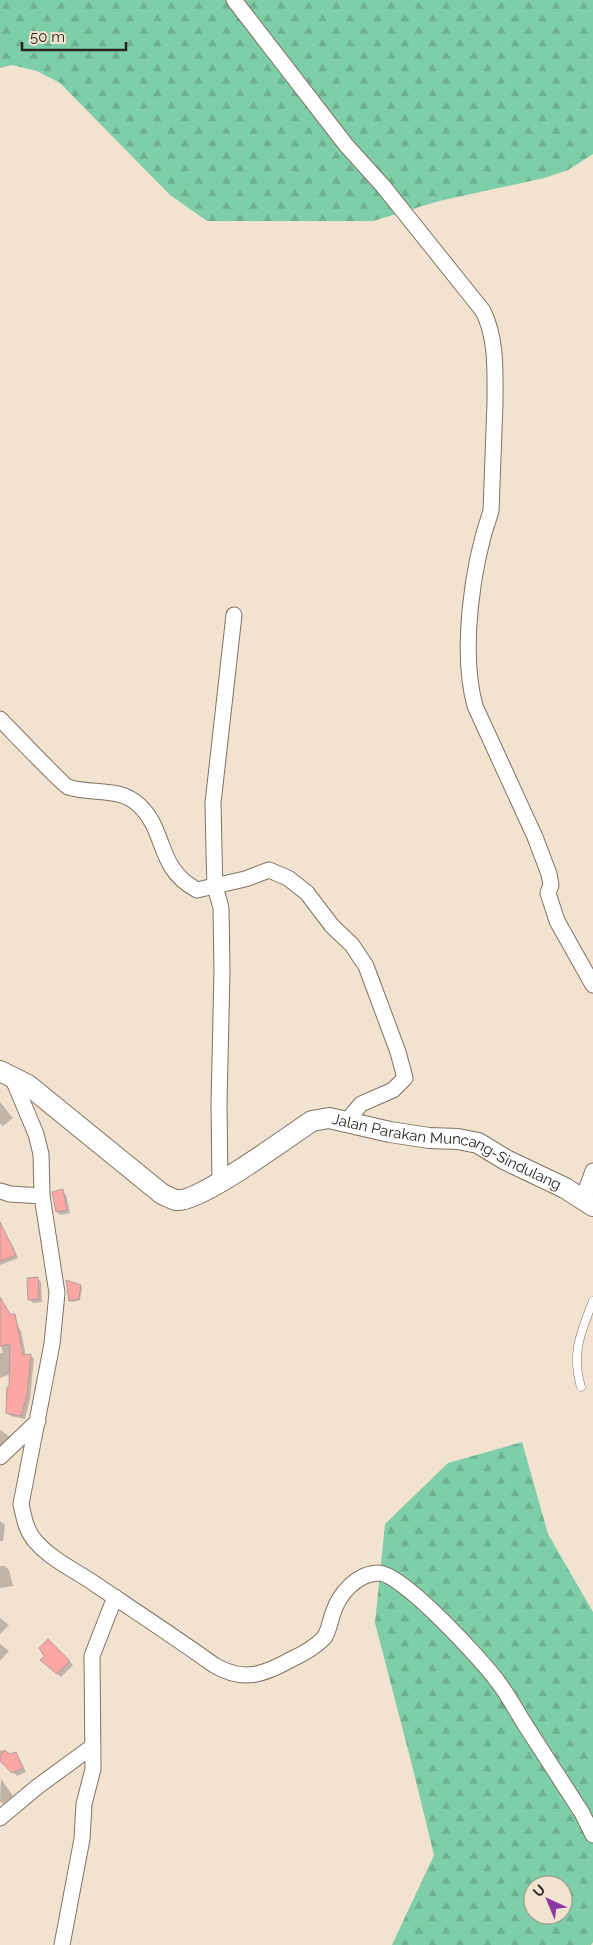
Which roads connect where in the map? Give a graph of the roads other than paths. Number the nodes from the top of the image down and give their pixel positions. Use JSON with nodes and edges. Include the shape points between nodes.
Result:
{"nodes":[{"id":1,"x":234,"y":0,"type":"edge"},
{"id":2,"x":234,"y":614,"type":"dead end"},
{"id":3,"x":0,"y":719,"type":"edge"},
{"id":4,"x":215,"y":886,"type":"junction"},
{"id":5,"x":593,"y":985,"type":"edge"},
{"id":6,"x":6,"y":1074,"type":"edge"},
{"id":7,"x":346,"y":1122,"type":"junction"},
{"id":8,"x":593,"y":1171,"type":"edge"},
{"id":9,"x":220,"y":1182,"type":"junction"},
{"id":10,"x":0,"y":1191,"type":"edge"},
{"id":11,"x":42,"y":1196,"type":"junction"},
{"id":12,"x":588,"y":1202,"type":"edge"},
{"id":13,"x":593,"y":1301,"type":"edge"},
{"id":14,"x":581,"y":1387,"type":"dead end"},
{"id":15,"x":38,"y":1421,"type":"junction"},
{"id":16,"x":0,"y":1457,"type":"edge"},
{"id":17,"x":115,"y":1597,"type":"junction"},
{"id":18,"x":93,"y":1746,"type":"junction"},
{"id":19,"x":0,"y":1818,"type":"edge"},
{"id":20,"x":593,"y":1835,"type":"edge"},
{"id":21,"x":62,"y":1945,"type":"edge"}],
"edges":[{"from":1,"to":5,"type":"street","via":[[488,321],[495,368],[491,511],[484,531],[468,632],[470,690],[549,874],[548,893],[557,920]]},
{"from":2,"to":4,"type":"street","via":[[213,804]]},
{"from":3,"to":4,"type":"street","via":[[65,786],[112,792],[130,798],[141,807],[156,830],[164,854],[186,884],[197,890]]},
{"from":4,"to":7,"type":"street","via":[[269,870],[288,878],[307,893],[366,966],[405,1078],[393,1090],[361,1104]]},
{"from":4,"to":9,"type":"street","via":[[220,908],[222,962]]},
{"from":6,"to":9,"type":"street","name":"Jalan Parakan Muncang-Sindulang","via":[[28,1085],[162,1194],[177,1200],[190,1198]]},
{"from":6,"to":11,"type":"street","via":[[40,1147]]},
{"from":7,"to":9,"type":"street","name":"Jalan Parakan Muncang-Sindulang","via":[[329,1118],[312,1121]]},
{"from":7,"to":12,"type":"street","name":"Jalan Parakan Muncang-Sindulang","via":[[390,1132],[478,1143]]},
{"from":8,"to":12,"type":"street"},
{"from":10,"to":11,"type":"street"},
{"from":11,"to":15,"type":"street","via":[[57,1294]]},
{"from":13,"to":14,"type":"lane","via":[[578,1345],[576,1371]]},
{"from":15,"to":16,"type":"street"},
{"from":15,"to":17,"type":"street","via":[[21,1504],[27,1528],[35,1542],[55,1560]]},
{"from":17,"to":18,"type":"street","via":[[92,1656]]},
{"from":17,"to":20,"type":"street","via":[[225,1672],[254,1675],[268,1672],[301,1655],[323,1638],[348,1586],[366,1575],[379,1573],[390,1576],[410,1590],[498,1681]]},
{"from":18,"to":19,"type":"street"},
{"from":18,"to":21,"type":"street","via":[[93,1769],[84,1804],[82,1839]]}]}
